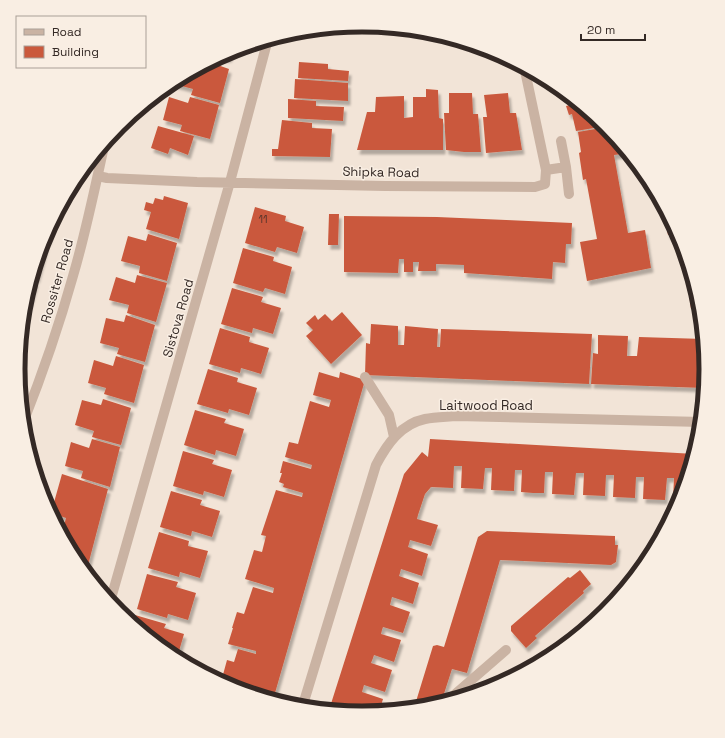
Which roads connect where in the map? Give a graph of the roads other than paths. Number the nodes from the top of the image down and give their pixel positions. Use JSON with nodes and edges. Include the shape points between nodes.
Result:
{"nodes":[{"id":1,"x":266,"y":45,"type":"edge"},
{"id":2,"x":526,"y":74,"type":"edge"},
{"id":3,"x":561,"y":141,"type":"dead end"},
{"id":4,"x":102,"y":154,"type":"edge"},
{"id":5,"x":566,"y":167,"type":"junction"},
{"id":6,"x":546,"y":170,"type":"junction"},
{"id":7,"x":98,"y":176,"type":"junction"},
{"id":8,"x":230,"y":182,"type":"junction"},
{"id":9,"x":569,"y":194,"type":"dead end"},
{"id":10,"x":365,"y":377,"type":"dead end"},
{"id":11,"x":28,"y":411,"type":"edge"},
{"id":12,"x":696,"y":422,"type":"edge"},
{"id":13,"x":394,"y":437,"type":"junction"},
{"id":14,"x":112,"y":595,"type":"edge"},
{"id":15,"x":506,"y":650,"type":"dead end"},
{"id":16,"x":456,"y":693,"type":"edge"},
{"id":17,"x":304,"y":701,"type":"edge"}],
"edges":[{"from":1,"to":8,"type":"street","name":"Sistova Road"},
{"from":2,"to":6,"type":"street"},
{"from":3,"to":5,"type":"street"},
{"from":4,"to":7,"type":"street","name":"Rossiter Road"},
{"from":5,"to":6,"type":"street"},
{"from":5,"to":9,"type":"street"},
{"from":6,"to":8,"type":"street","name":"Shipka Road","via":[[545,184],[535,187]]},
{"from":7,"to":8,"type":"street","name":"Shipka Road"},
{"from":7,"to":11,"type":"street","name":"Rossiter Road","via":[[74,275]]},
{"from":8,"to":14,"type":"street","name":"Sistova Road"},
{"from":10,"to":13,"type":"street","via":[[389,415]]},
{"from":12,"to":13,"type":"street","name":"Laitwood Road","via":[[456,416],[424,419],[407,426]]},
{"from":13,"to":17,"type":"street","name":"Laitwood Road","via":[[376,465]]},
{"from":15,"to":16,"type":"street"}]}
